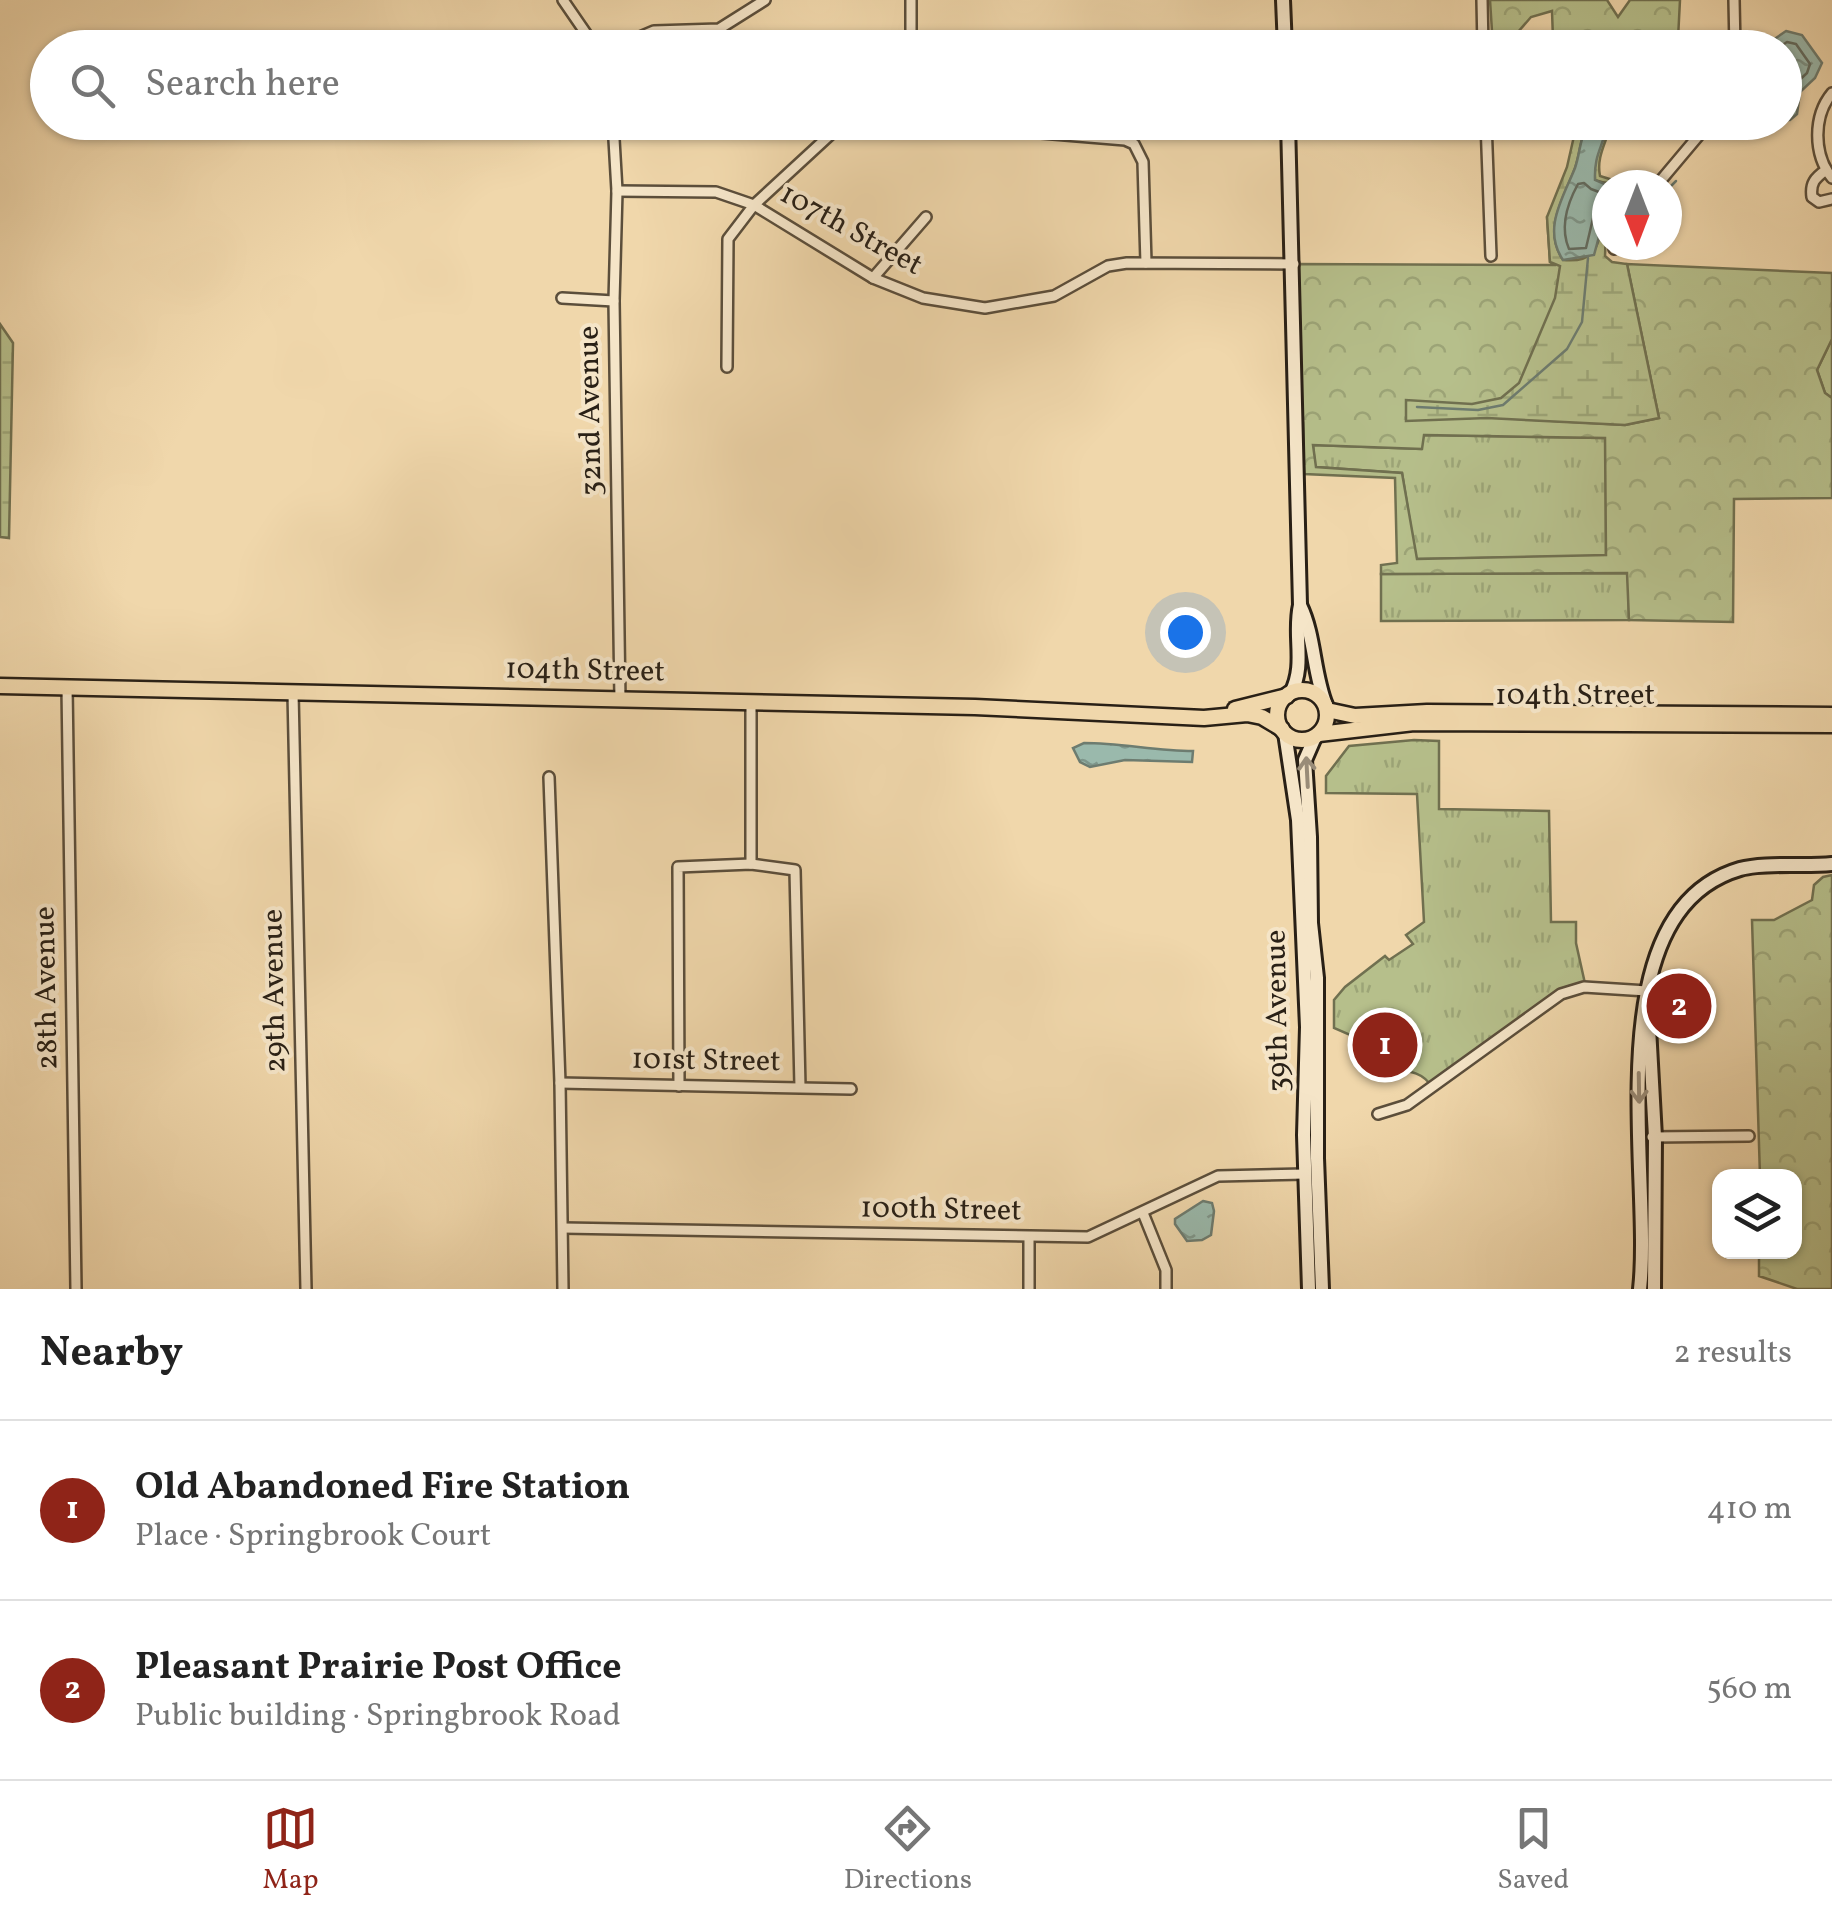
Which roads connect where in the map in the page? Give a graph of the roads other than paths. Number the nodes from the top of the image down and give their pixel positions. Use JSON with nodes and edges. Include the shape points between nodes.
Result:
{"nodes":[{"id":1,"x":563,"y":0,"type":"edge"},
{"id":2,"x":911,"y":0,"type":"edge"},
{"id":3,"x":1282,"y":0,"type":"edge"},
{"id":4,"x":1482,"y":0,"type":"edge"},
{"id":5,"x":1734,"y":0,"type":"edge"},
{"id":6,"x":764,"y":1,"type":"edge"},
{"id":7,"x":584,"y":30,"type":"edge"},
{"id":8,"x":686,"y":30,"type":"edge"},
{"id":9,"x":911,"y":30,"type":"edge"},
{"id":10,"x":1284,"y":30,"type":"edge"},
{"id":11,"x":1483,"y":30,"type":"edge"},
{"id":12,"x":1735,"y":30,"type":"edge"},
{"id":13,"x":1832,"y":93,"type":"edge"},
{"id":14,"x":614,"y":140,"type":"edge"},
{"id":15,"x":824,"y":140,"type":"edge"},
{"id":16,"x":1100,"y":140,"type":"edge"},
{"id":17,"x":1289,"y":140,"type":"edge"},
{"id":18,"x":1487,"y":140,"type":"edge"},
{"id":19,"x":1695,"y":140,"type":"edge"},
{"id":20,"x":1670,"y":170,"type":"edge"},
{"id":21,"x":1829,"y":174,"type":"edge"},
{"id":22,"x":617,"y":192,"type":"junction"},
{"id":23,"x":1832,"y":199,"type":"edge"},
{"id":24,"x":754,"y":205,"type":"junction"},
{"id":25,"x":926,"y":218,"type":"dead end"},
{"id":26,"x":1490,"y":256,"type":"dead end"},
{"id":27,"x":1146,"y":262,"type":"junction"},
{"id":28,"x":1294,"y":264,"type":"junction"},
{"id":29,"x":873,"y":278,"type":"junction"},
{"id":30,"x":562,"y":298,"type":"dead end"},
{"id":31,"x":614,"y":301,"type":"junction"},
{"id":32,"x":727,"y":367,"type":"dead end"},
{"id":33,"x":1300,"y":605,"type":"junction"},
{"id":34,"x":0,"y":686,"type":"edge"},
{"id":35,"x":67,"y":687,"type":"junction"},
{"id":36,"x":294,"y":692,"type":"junction"},
{"id":37,"x":1289,"y":694,"type":"junction"},
{"id":38,"x":620,"y":700,"type":"junction"},
{"id":39,"x":751,"y":702,"type":"junction"},
{"id":40,"x":1326,"y":708,"type":"junction"},
{"id":41,"x":1170,"y":714,"type":"junction"},
{"id":42,"x":1832,"y":715,"type":"edge"},
{"id":43,"x":1832,"y":725,"type":"edge"},
{"id":44,"x":1283,"y":731,"type":"junction"},
{"id":45,"x":1317,"y":735,"type":"junction"},
{"id":46,"x":549,"y":777,"type":"dead end"},
{"id":47,"x":1304,"y":837,"type":"junction"},
{"id":48,"x":1829,"y":863,"type":"edge"},
{"id":49,"x":751,"y":864,"type":"junction"},
{"id":50,"x":1647,"y":992,"type":"junction"},
{"id":51,"x":560,"y":1083,"type":"junction"},
{"id":52,"x":680,"y":1086,"type":"junction"},
{"id":53,"x":800,"y":1088,"type":"junction"},
{"id":54,"x":850,"y":1089,"type":"dead end"},
{"id":55,"x":1378,"y":1114,"type":"dead end"},
{"id":56,"x":1750,"y":1136,"type":"dead end"},
{"id":57,"x":1648,"y":1137,"type":"junction"},
{"id":58,"x":1305,"y":1174,"type":"junction"},
{"id":59,"x":1143,"y":1213,"type":"junction"},
{"id":60,"x":563,"y":1228,"type":"junction"},
{"id":61,"x":1030,"y":1237,"type":"junction"},
{"id":62,"x":76,"y":1289,"type":"edge"},
{"id":63,"x":306,"y":1289,"type":"edge"},
{"id":64,"x":563,"y":1289,"type":"edge"},
{"id":65,"x":1029,"y":1289,"type":"edge"},
{"id":66,"x":1166,"y":1289,"type":"edge"},
{"id":67,"x":1309,"y":1289,"type":"edge"},
{"id":68,"x":1322,"y":1289,"type":"edge"},
{"id":69,"x":1640,"y":1289,"type":"edge"},
{"id":70,"x":1654,"y":1289,"type":"edge"}],
"edges":[{"from":1,"to":7,"type":"street"},
{"from":2,"to":9,"type":"street"},
{"from":3,"to":10,"type":"main road"},
{"from":4,"to":11,"type":"street"},
{"from":5,"to":12,"type":"street"},
{"from":6,"to":8,"type":"street","via":[[719,29]]},
{"from":13,"to":21,"type":"street","via":[[1818,129]]},
{"from":14,"to":22,"type":"street","name":"32nd Avenue"},
{"from":15,"to":24,"type":"street"},
{"from":16,"to":27,"type":"street","via":[[1134,144],[1143,162]]},
{"from":17,"to":28,"type":"main road"},
{"from":18,"to":26,"type":"street"},
{"from":19,"to":20,"type":"street"},
{"from":21,"to":23,"type":"street","via":[[1815,178],[1810,188],[1819,202]]},
{"from":22,"to":24,"type":"street","name":"107th Street","via":[[716,192]]},
{"from":22,"to":31,"type":"street","name":"32nd Avenue"},
{"from":24,"to":29,"type":"street","name":"107th Street"},
{"from":24,"to":32,"type":"street","via":[[728,240]]},
{"from":25,"to":29,"type":"street"},
{"from":27,"to":28,"type":"street","name":"107th Street"},
{"from":27,"to":29,"type":"street","name":"107th Street","via":[[1108,266],[1054,296],[984,308],[923,298]]},
{"from":28,"to":33,"type":"main road"},
{"from":30,"to":31,"type":"street"},
{"from":31,"to":38,"type":"street","name":"32nd Avenue"},
{"from":33,"to":37,"type":"main road","via":[[1300,668]]},
{"from":33,"to":40,"type":"main road"},
{"from":34,"to":35,"type":"main road","name":"104th Street"},
{"from":35,"to":36,"type":"main road","name":"104th Street"},
{"from":35,"to":62,"type":"street","name":"28th Avenue"},
{"from":36,"to":38,"type":"main road","name":"104th Street"},
{"from":36,"to":63,"type":"street","name":"29th Avenue"},
{"from":37,"to":40,"type":"main road","via":[[1307,690]]},
{"from":37,"to":41,"type":"main road","name":"104th Street","via":[[1238,708]]},
{"from":37,"to":44,"type":"main road","via":[[1278,708]]},
{"from":38,"to":39,"type":"main road","name":"104th Street"},
{"from":39,"to":41,"type":"main road","name":"104th Street"},
{"from":39,"to":49,"type":"street"},
{"from":40,"to":42,"type":"main road","name":"104th Street","via":[[1355,716]]},
{"from":40,"to":45,"type":"main road"},
{"from":41,"to":44,"type":"main road","name":"104th Street","via":[[1247,714]]},
{"from":43,"to":45,"type":"main road","name":"104th Street","via":[[1414,723]]},
{"from":44,"to":45,"type":"main road","via":[[1299,740]]},
{"from":44,"to":47,"type":"main road","name":"39th Avenue"},
{"from":47,"to":45,"type":"main road","name":"39th Avenue","one_way":true,"via":[[1305,760]]},
{"from":46,"to":51,"type":"street"},
{"from":47,"to":58,"type":"main road","name":"39th Avenue"},
{"from":47,"to":68,"type":"main road","name":"39th Avenue"},
{"from":48,"to":50,"type":"main road","via":[[1741,869],[1701,889],[1675,918]]},
{"from":49,"to":52,"type":"street","via":[[678,866]]},
{"from":49,"to":53,"type":"street","via":[[796,870]]},
{"from":50,"to":55,"type":"street","via":[[1584,988],[1561,994],[1407,1105]]},
{"from":50,"to":57,"type":"main road","via":[[1639,1025]]},
{"from":51,"to":52,"type":"street","name":"101st Street"},
{"from":51,"to":60,"type":"street"},
{"from":52,"to":53,"type":"street","name":"101st Street"},
{"from":53,"to":54,"type":"street","name":"101st Street"},
{"from":56,"to":57,"type":"street"},
{"from":57,"to":69,"type":"main road"},
{"from":57,"to":70,"type":"main road"},
{"from":58,"to":59,"type":"street","name":"100th Street","via":[[1218,1176]]},
{"from":58,"to":67,"type":"main road","name":"39th Avenue"},
{"from":59,"to":61,"type":"street","name":"100th Street","via":[[1088,1237]]},
{"from":59,"to":66,"type":"street","via":[[1166,1270]]},
{"from":60,"to":61,"type":"street","name":"100th Street"},
{"from":60,"to":64,"type":"street"},
{"from":61,"to":65,"type":"street"}]}
